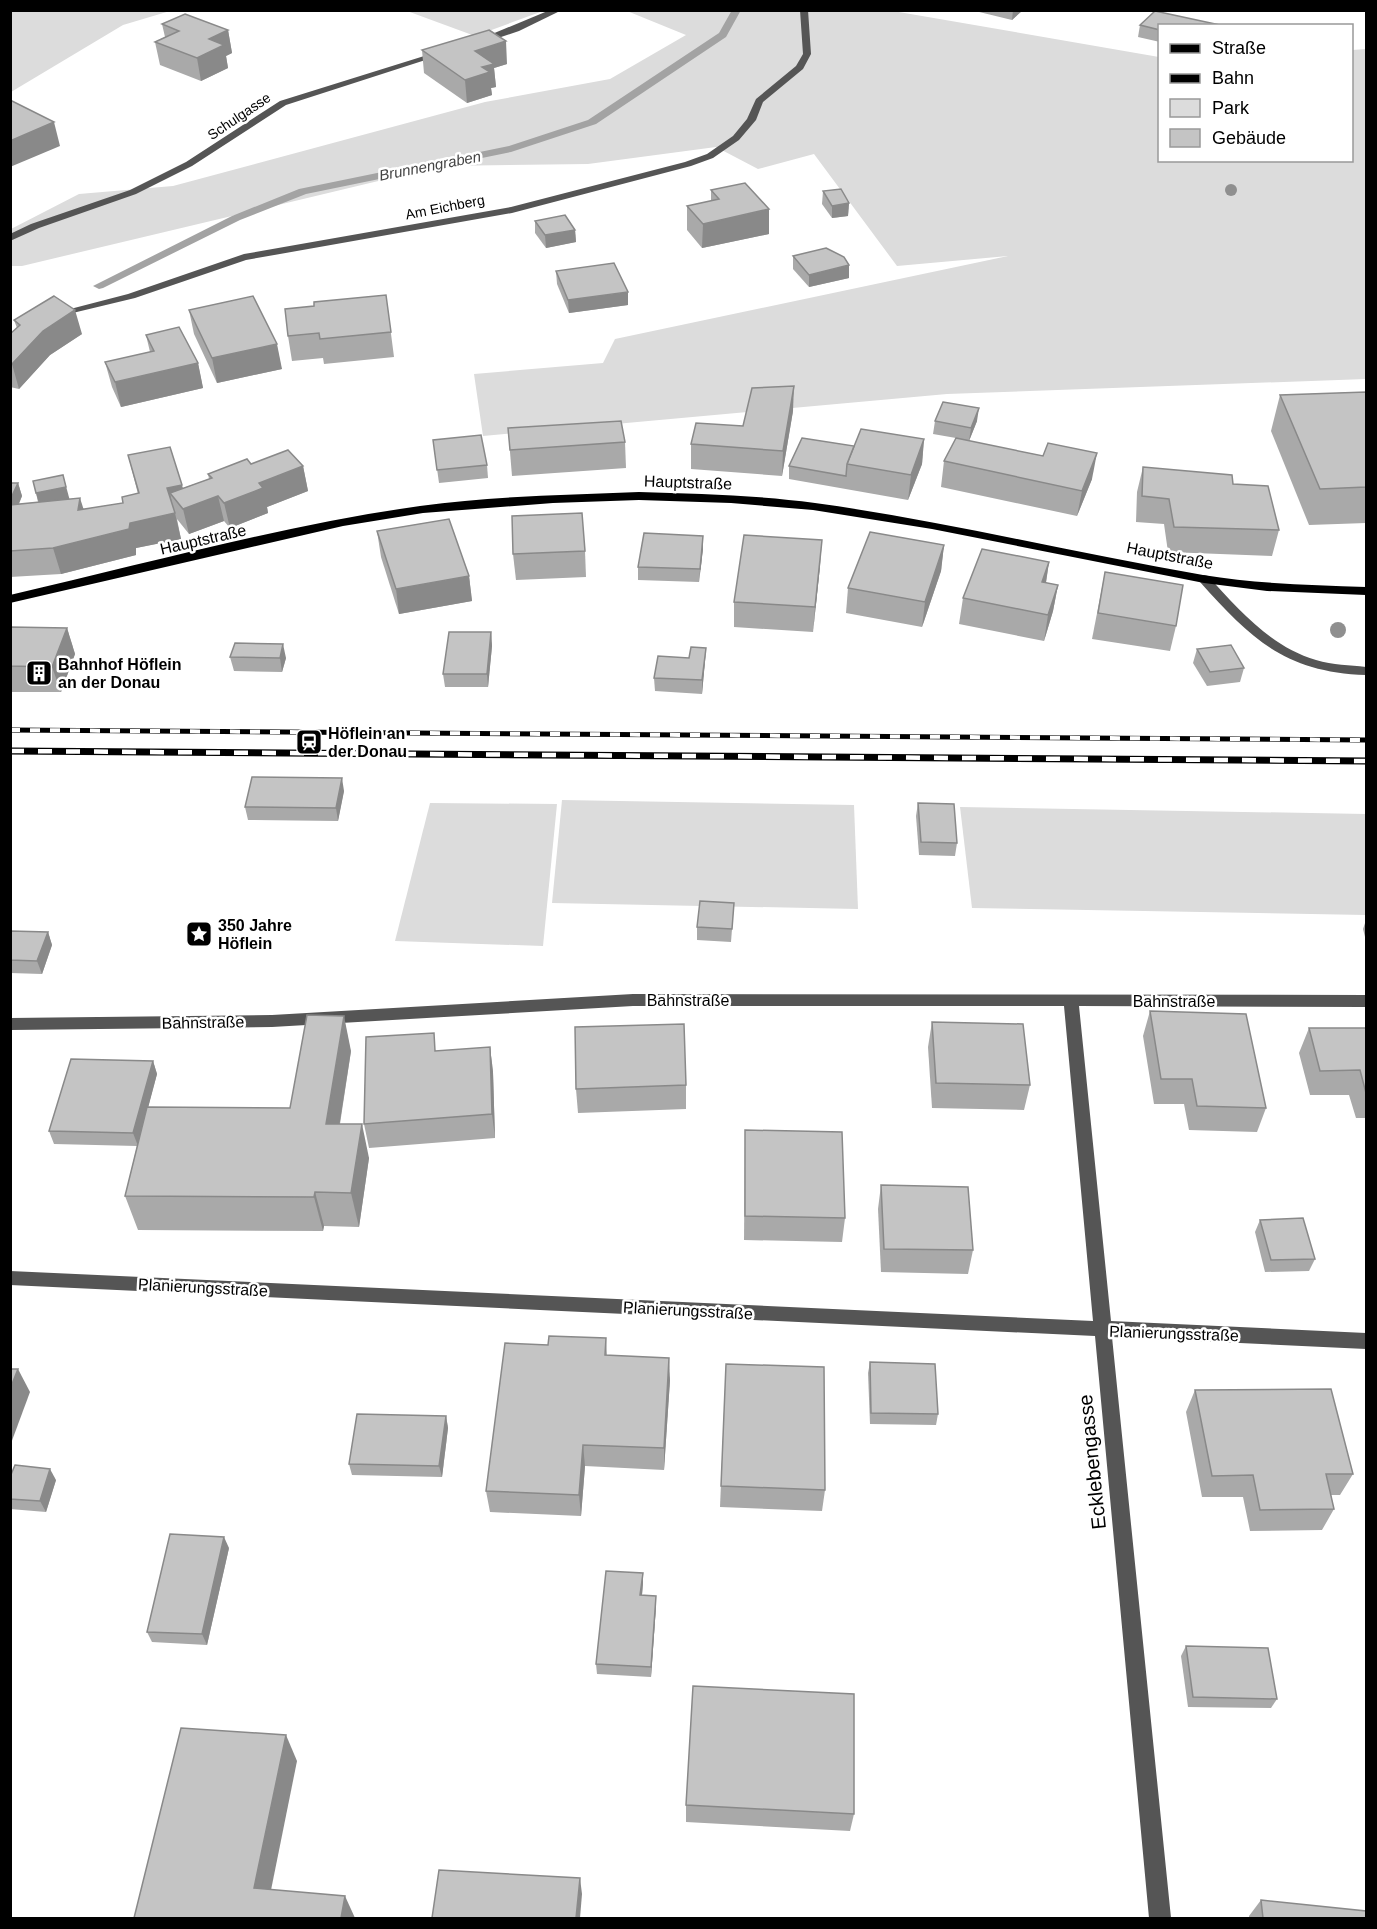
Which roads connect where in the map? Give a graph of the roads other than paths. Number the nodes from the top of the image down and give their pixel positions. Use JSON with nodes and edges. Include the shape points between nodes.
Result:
{"nodes":[{"id":1,"x":558,"y":10,"type":"edge"},
{"id":2,"x":804,"y":10,"type":"edge"},
{"id":3,"x":463,"y":46,"type":"edge"},
{"id":4,"x":452,"y":50,"type":"edge"},
{"id":5,"x":10,"y":238,"type":"edge"},
{"id":6,"x":47,"y":320,"type":"edge"},
{"id":7,"x":1204,"y":579,"type":"junction"},
{"id":8,"x":1366,"y":591,"type":"edge"},
{"id":9,"x":10,"y":599,"type":"edge"},
{"id":10,"x":1366,"y":670,"type":"edge"},
{"id":11,"x":1071,"y":1001,"type":"junction"},
{"id":12,"x":1366,"y":1001,"type":"edge"},
{"id":13,"x":10,"y":1024,"type":"edge"},
{"id":14,"x":10,"y":1278,"type":"edge"},
{"id":15,"x":1101,"y":1330,"type":"junction"},
{"id":16,"x":1366,"y":1341,"type":"edge"},
{"id":17,"x":1160,"y":1918,"type":"edge"}],
"edges":[{"from":1,"to":3,"type":"street"},
{"from":2,"to":6,"type":"street","name":"Am Eichberg","via":[[807,54],[800,67],[759,101],[751,120],[736,138],[710,156],[512,210],[244,257]]},
{"from":4,"to":5,"type":"street","name":"Schulgasse","via":[[283,103],[189,164],[133,192]]},
{"from":7,"to":8,"type":"main road","name":"Hauptstraße","via":[[1267,587]]},
{"from":7,"to":9,"type":"main road","name":"Hauptstraße","via":[[932,525],[813,506],[639,496],[423,509],[343,522]]},
{"from":7,"to":10,"type":"street","via":[[1247,626],[1287,655],[1323,666]]},
{"from":11,"to":12,"type":"street","name":"Bahnstraße"},
{"from":11,"to":13,"type":"street","name":"Bahnstraße","via":[[633,1000],[272,1021]]},
{"from":11,"to":15,"type":"street","name":"Ecklebengasse"},
{"from":14,"to":15,"type":"street","name":"Planierungsstraße"},
{"from":15,"to":16,"type":"street","name":"Planierungsstraße"},
{"from":15,"to":17,"type":"street","name":"Ecklebengasse"}]}
